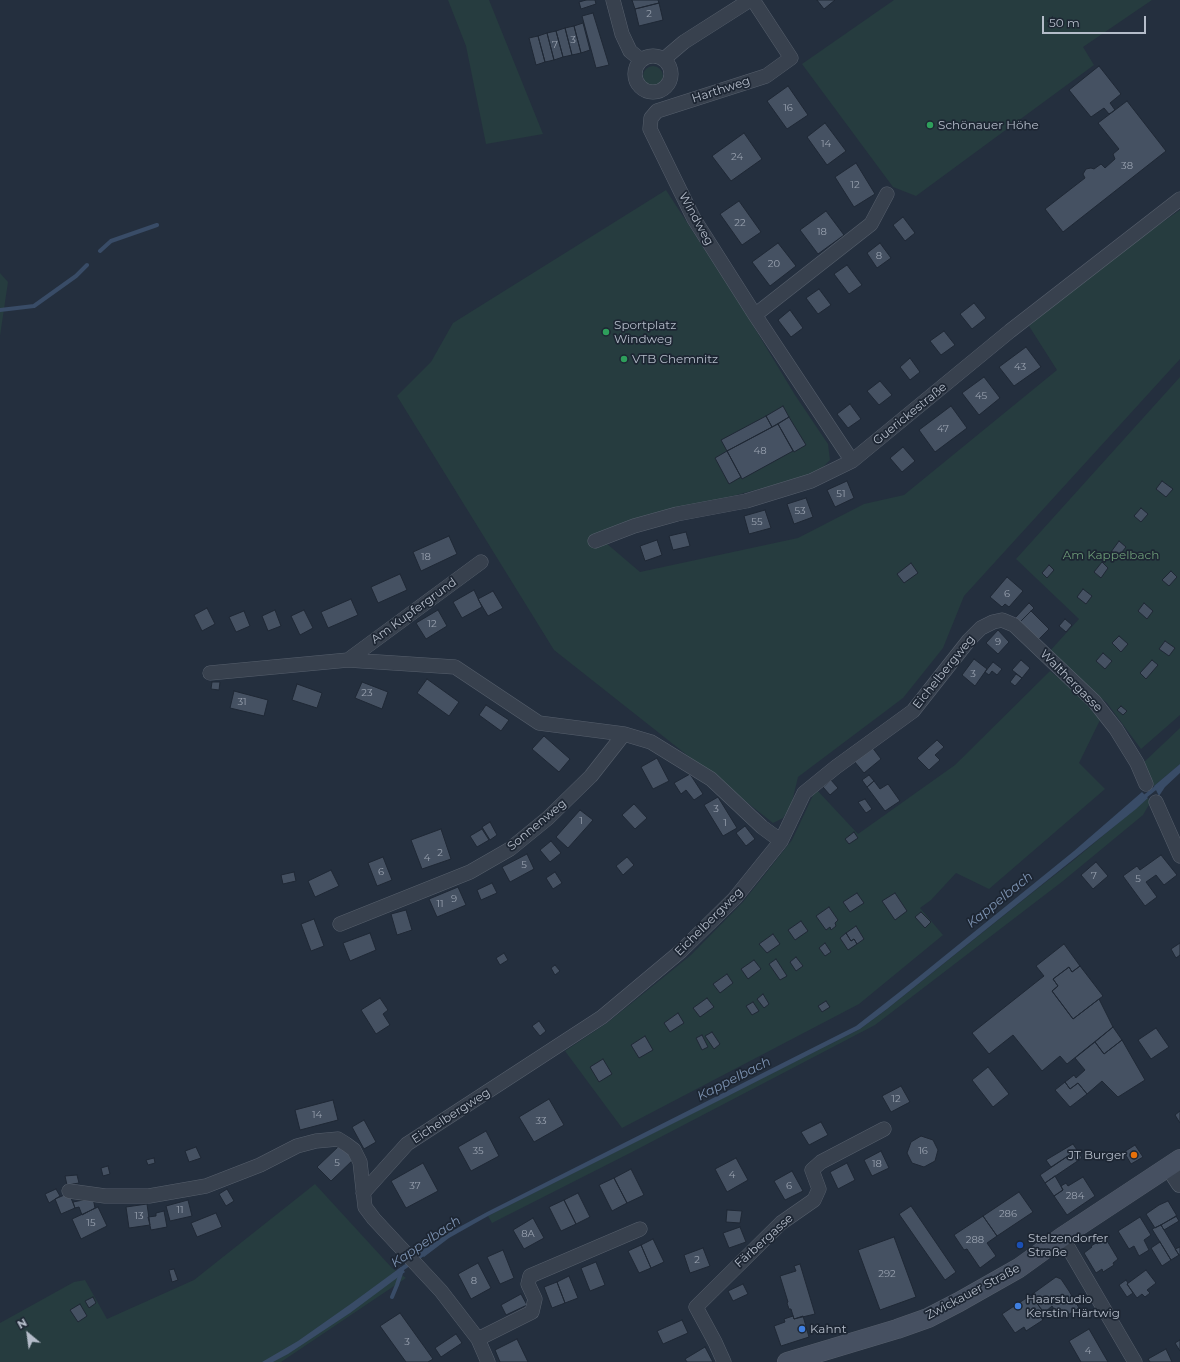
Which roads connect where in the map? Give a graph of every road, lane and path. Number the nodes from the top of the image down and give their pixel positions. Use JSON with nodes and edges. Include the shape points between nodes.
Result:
{"nodes":[{"id":1,"x":613,"y":0,"type":"edge"},
{"id":2,"x":751,"y":0,"type":"edge"},
{"id":3,"x":664,"y":59,"type":"junction"},
{"id":4,"x":641,"y":60,"type":"junction"},
{"id":5,"x":651,"y":118,"type":"joint"},
{"id":6,"x":887,"y":194,"type":"dead end"},
{"id":7,"x":1180,"y":199,"type":"edge"},
{"id":8,"x":755,"y":315,"type":"junction"},
{"id":9,"x":852,"y":461,"type":"junction"},
{"id":10,"x":595,"y":541,"type":"dead end"},
{"id":11,"x":481,"y":562,"type":"dead end"},
{"id":12,"x":1014,"y":625,"type":"joint"},
{"id":13,"x":348,"y":660,"type":"junction"},
{"id":14,"x":210,"y":673,"type":"dead end"},
{"id":15,"x":624,"y":734,"type":"junction"},
{"id":16,"x":1146,"y":784,"type":"dead end"},
{"id":17,"x":1156,"y":802,"type":"dead end"},
{"id":18,"x":781,"y":841,"type":"junction"},
{"id":19,"x":1180,"y":856,"type":"edge"},
{"id":20,"x":340,"y":924,"type":"dead end"},
{"id":21,"x":884,"y":1129,"type":"dead end"},
{"id":22,"x":1174,"y":1163,"type":"edge"},
{"id":23,"x":1180,"y":1184,"type":"edge"},
{"id":24,"x":69,"y":1191,"type":"dead end"},
{"id":25,"x":363,"y":1192,"type":"junction"},
{"id":26,"x":640,"y":1229,"type":"dead end"},
{"id":27,"x":1062,"y":1237,"type":"junction"},
{"id":28,"x":478,"y":1340,"type":"junction"},
{"id":29,"x":828,"y":1356,"type":"edge"},
{"id":30,"x":488,"y":1362,"type":"edge"},
{"id":31,"x":724,"y":1362,"type":"edge"},
{"id":32,"x":787,"y":1362,"type":"edge"},
{"id":33,"x":1135,"y":1362,"type":"edge"}],
"edges":[{"from":1,"to":4,"type":"street","via":[[622,34],[630,51]]},
{"from":2,"to":3,"type":"street","via":[[684,42]]},
{"from":2,"to":5,"type":"street","name":"Harthweg","via":[[791,58],[766,76],[657,111]]},
{"from":3,"to":4,"type":"street","via":[[655,55]]},
{"from":3,"to":4,"type":"street","via":[[670,69],[670,81],[662,89],[651,92],[640,87],[637,82],[635,70]]},
{"from":5,"to":8,"type":"street","name":"Windweg","via":[[650,129],[694,219]]},
{"from":6,"to":8,"type":"street","via":[[871,224]]},
{"from":7,"to":9,"type":"street","name":"Guerickestraße","via":[[1010,331]]},
{"from":8,"to":9,"type":"street","name":"Windweg"},
{"from":9,"to":10,"type":"street","name":"Guerickestraße","via":[[804,484],[746,501],[677,514],[634,526]]},
{"from":11,"to":13,"type":"street","name":"Am Kupfergrund"},
{"from":12,"to":16,"type":"street","name":"Walthergasse","via":[[1094,701],[1116,729],[1137,763]]},
{"from":12,"to":18,"type":"street","name":"Eichelbergweg","via":[[1002,620],[981,628],[913,711],[804,793]]},
{"from":13,"to":14,"type":"street","name":"Am Kupfergrund"},
{"from":13,"to":15,"type":"street","name":"Am Kupfergrund","via":[[455,667],[539,723]]},
{"from":15,"to":18,"type":"street","name":"Am Kupfergrund","via":[[651,742],[711,779],[762,827]]},
{"from":15,"to":20,"type":"street","name":"Sonnenweg","via":[[591,776],[548,818],[510,849],[470,872]]},
{"from":17,"to":19,"type":"street"},
{"from":18,"to":25,"type":"street","name":"Eichelbergweg","via":[[724,909],[681,951],[602,1018],[406,1144]]},
{"from":21,"to":31,"type":"street","name":"Färbergasse","via":[[821,1162],[812,1170],[819,1189],[814,1200],[781,1223],[696,1307]]},
{"from":22,"to":23,"type":"street"},
{"from":22,"to":27,"type":"main road","name":"Zwickauer Straße"},
{"from":24,"to":25,"type":"street","via":[[105,1196],[149,1196],[206,1186],[260,1165],[297,1146],[338,1139],[354,1150],[360,1162]]},
{"from":25,"to":28,"type":"street","via":[[365,1207],[374,1219],[441,1291]]},
{"from":26,"to":28,"type":"street","via":[[530,1276],[528,1284],[535,1299],[532,1312]]},
{"from":27,"to":29,"type":"main road","name":"Zwickauer Straße","via":[[1019,1268],[928,1318]]},
{"from":27,"to":33,"type":"street"},
{"from":28,"to":30,"type":"street"},
{"from":29,"to":32,"type":"main road","name":"Zwickauer Straße"}]}
